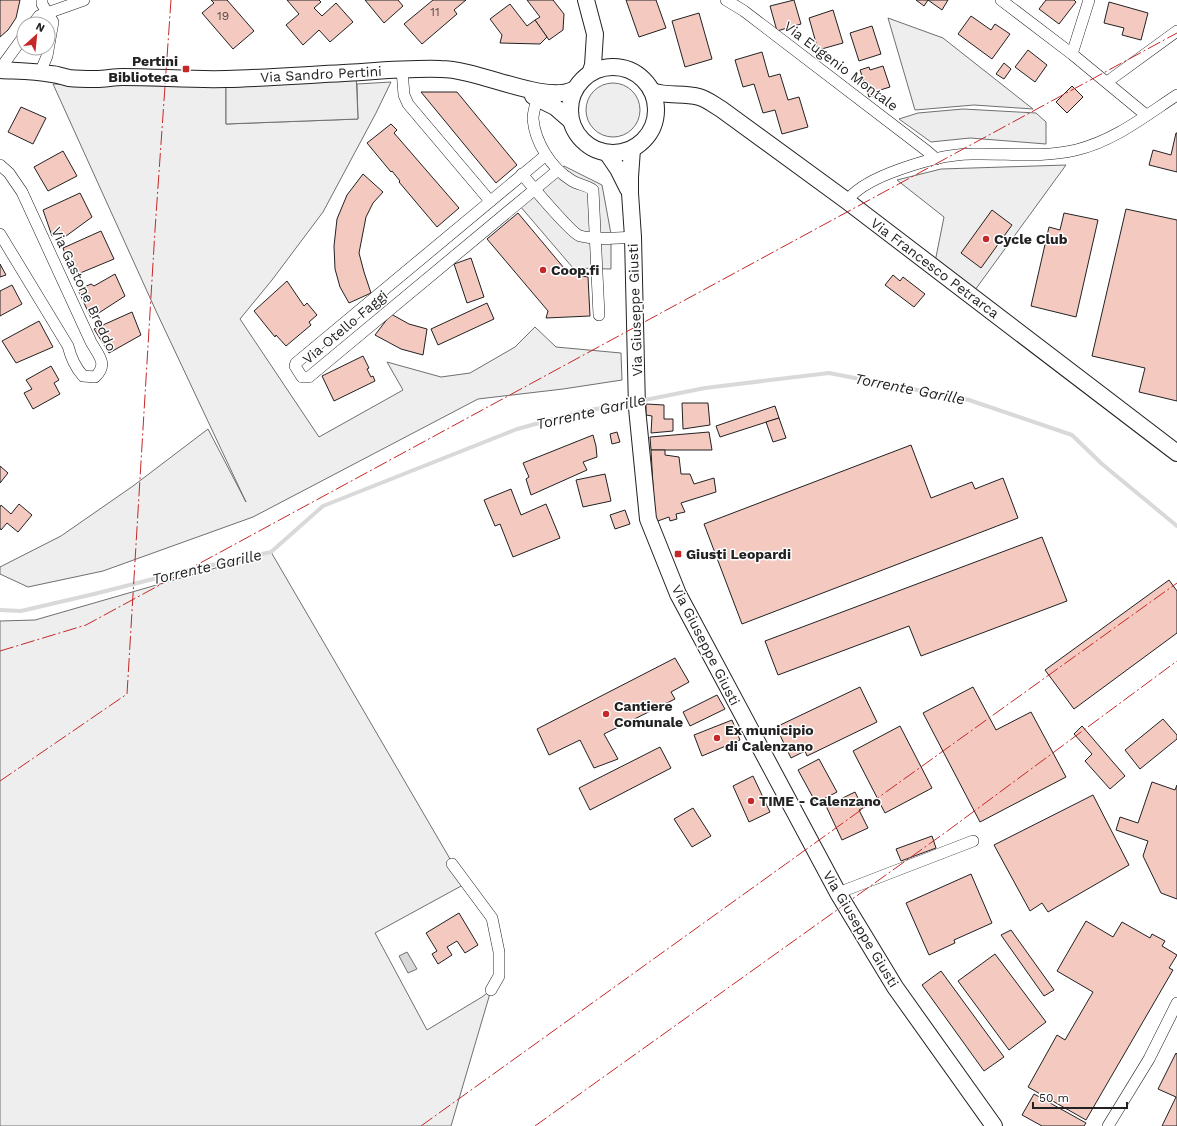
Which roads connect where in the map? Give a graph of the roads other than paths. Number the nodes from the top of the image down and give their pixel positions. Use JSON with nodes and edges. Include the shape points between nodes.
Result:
{"nodes":[{"id":1,"x":42,"y":0,"type":"edge"},
{"id":2,"x":84,"y":0,"type":"edge"},
{"id":3,"x":586,"y":0,"type":"edge"},
{"id":4,"x":726,"y":0,"type":"edge"},
{"id":5,"x":1001,"y":0,"type":"edge"},
{"id":6,"x":1089,"y":0,"type":"edge"},
{"id":7,"x":48,"y":13,"type":"junction"},
{"id":8,"x":39,"y":16,"type":"edge"},
{"id":9,"x":1177,"y":31,"type":"edge"},
{"id":10,"x":595,"y":38,"type":"junction"},
{"id":11,"x":16,"y":47,"type":"edge"},
{"id":12,"x":1072,"y":54,"type":"junction"},
{"id":13,"x":619,"y":66,"type":"junction"},
{"id":14,"x":0,"y":69,"type":"edge"},
{"id":15,"x":402,"y":70,"type":"junction"},
{"id":16,"x":591,"y":71,"type":"junction"},
{"id":17,"x":46,"y":73,"type":"junction"},
{"id":18,"x":1106,"y":82,"type":"junction"},
{"id":19,"x":516,"y":86,"type":"junction"},
{"id":20,"x":574,"y":90,"type":"junction"},
{"id":21,"x":652,"y":91,"type":"junction"},
{"id":22,"x":1177,"y":95,"type":"edge"},
{"id":23,"x":687,"y":96,"type":"junction"},
{"id":24,"x":537,"y":98,"type":"junction"},
{"id":25,"x":1146,"y":115,"type":"junction"},
{"id":26,"x":570,"y":120,"type":"junction"},
{"id":27,"x":655,"y":121,"type":"junction"},
{"id":28,"x":632,"y":149,"type":"junction"},
{"id":29,"x":607,"y":153,"type":"junction"},
{"id":30,"x":546,"y":155,"type":"junction"},
{"id":31,"x":936,"y":159,"type":"junction"},
{"id":32,"x":0,"y":165,"type":"edge"},
{"id":33,"x":558,"y":170,"type":"junction"},
{"id":34,"x":522,"y":174,"type":"junction"},
{"id":35,"x":535,"y":190,"type":"junction"},
{"id":36,"x":630,"y":193,"type":"junction"},
{"id":37,"x":490,"y":201,"type":"junction"},
{"id":38,"x":846,"y":201,"type":"junction"},
{"id":39,"x":459,"y":228,"type":"junction"},
{"id":40,"x":0,"y":234,"type":"edge"},
{"id":41,"x":633,"y":237,"type":"junction"},
{"id":42,"x":595,"y":238,"type":"junction"},
{"id":43,"x":470,"y":242,"type":"junction"},
{"id":44,"x":599,"y":315,"type":"dead end"},
{"id":45,"x":1177,"y":453,"type":"edge"},
{"id":46,"x":974,"y":841,"type":"dead end"},
{"id":47,"x":452,"y":864,"type":"dead end"},
{"id":48,"x":838,"y":893,"type":"junction"},
{"id":49,"x":491,"y":990,"type":"dead end"},
{"id":50,"x":1177,"y":1003,"type":"edge"},
{"id":51,"x":994,"y":1126,"type":"edge"},
{"id":52,"x":1108,"y":1126,"type":"edge"}],
"edges":[{"from":1,"to":7,"type":"street"},
{"from":2,"to":7,"type":"street"},
{"from":3,"to":10,"type":"street"},
{"from":4,"to":31,"type":"street","name":"Via Eugenio Montale"},
{"from":5,"to":12,"type":"street"},
{"from":6,"to":12,"type":"street"},
{"from":7,"to":8,"type":"street"},
{"from":7,"to":17,"type":"street","via":[[53,22]]},
{"from":9,"to":18,"type":"street"},
{"from":10,"to":13,"type":"street","via":[[611,60]]},
{"from":10,"to":16,"type":"street"},
{"from":11,"to":14,"type":"street"},
{"from":12,"to":18,"type":"street"},
{"from":13,"to":16,"type":"street"},
{"from":13,"to":21,"type":"street","via":[[638,74]]},
{"from":14,"to":17,"type":"street","name":"Via Sandro Pertini"},
{"from":15,"to":17,"type":"street","name":"Via Sandro Pertini","via":[[226,79],[123,77],[68,70]]},
{"from":15,"to":19,"type":"street","name":"Via Sandro Pertini","via":[[460,70]]},
{"from":15,"to":37,"type":"street","via":[[404,95],[408,104]]},
{"from":16,"to":20,"type":"street","via":[[581,79]]},
{"from":18,"to":25,"type":"street"},
{"from":19,"to":20,"type":"street","name":"Via Sandro Pertini","via":[[550,94]]},
{"from":19,"to":24,"type":"street","name":"Via Sandro Pertini"},
{"from":20,"to":26,"type":"street","via":[[570,99]]},
{"from":21,"to":23,"type":"street","name":"Via Francesco Petrarca"},
{"from":21,"to":27,"type":"street","via":[[656,109]]},
{"from":22,"to":25,"type":"street"},
{"from":23,"to":27,"type":"street","via":[[664,109]]},
{"from":23,"to":38,"type":"street","name":"Via Francesco Petrarca","via":[[698,96],[711,103]]},
{"from":24,"to":26,"type":"street","name":"Via Sandro Pertini","via":[[555,107]]},
{"from":24,"to":30,"type":"street","via":[[533,118],[536,134]]},
{"from":25,"to":31,"type":"street","via":[[1127,129],[1096,143],[1065,152],[1050,155],[972,154]]},
{"from":26,"to":29,"type":"street","via":[[578,136],[590,147]]},
{"from":27,"to":28,"type":"street","via":[[642,142]]},
{"from":28,"to":29,"type":"street","via":[[620,153]]},
{"from":28,"to":36,"type":"street","name":"Via Giuseppe Giusti"},
{"from":29,"to":36,"type":"street","name":"Via Giuseppe Giusti"},
{"from":30,"to":33,"type":"street"},
{"from":30,"to":34,"type":"street","name":"Via Otello Faggi"},
{"from":31,"to":38,"type":"street","via":[[902,168],[879,178],[851,194]]},
{"from":32,"to":40,"type":"street","name":"Via Gastone Breddo","via":[[22,192],[91,342],[102,359],[100,373],[95,377],[83,376],[77,369],[70,358],[68,346]]},
{"from":33,"to":35,"type":"street","name":"Via Otello Faggi"},
{"from":33,"to":42,"type":"street","via":[[572,181],[593,190]]},
{"from":34,"to":35,"type":"street"},
{"from":34,"to":37,"type":"street","name":"Via Otello Faggi"},
{"from":35,"to":42,"type":"street","via":[[578,235]]},
{"from":35,"to":43,"type":"street","name":"Via Otello Faggi"},
{"from":36,"to":41,"type":"street","name":"Via Giuseppe Giusti"},
{"from":37,"to":39,"type":"street","name":"Via Otello Faggi"},
{"from":38,"to":45,"type":"street","name":"Via Francesco Petrarca"},
{"from":39,"to":43,"type":"street"},
{"from":39,"to":43,"type":"street","name":"Via Otello Faggi","via":[[296,363],[295,366],[302,377],[309,377]]},
{"from":41,"to":42,"type":"street"},
{"from":41,"to":48,"type":"street","name":"Via Giuseppe Giusti","via":[[637,408],[648,519],[678,594]]},
{"from":42,"to":44,"type":"street"},
{"from":46,"to":48,"type":"street"},
{"from":47,"to":49,"type":"street","via":[[492,918],[499,952],[499,976]]},
{"from":48,"to":51,"type":"street","name":"Via Giuseppe Giusti","via":[[895,987]]},
{"from":50,"to":52,"type":"street","via":[[1149,1059]]}]}
